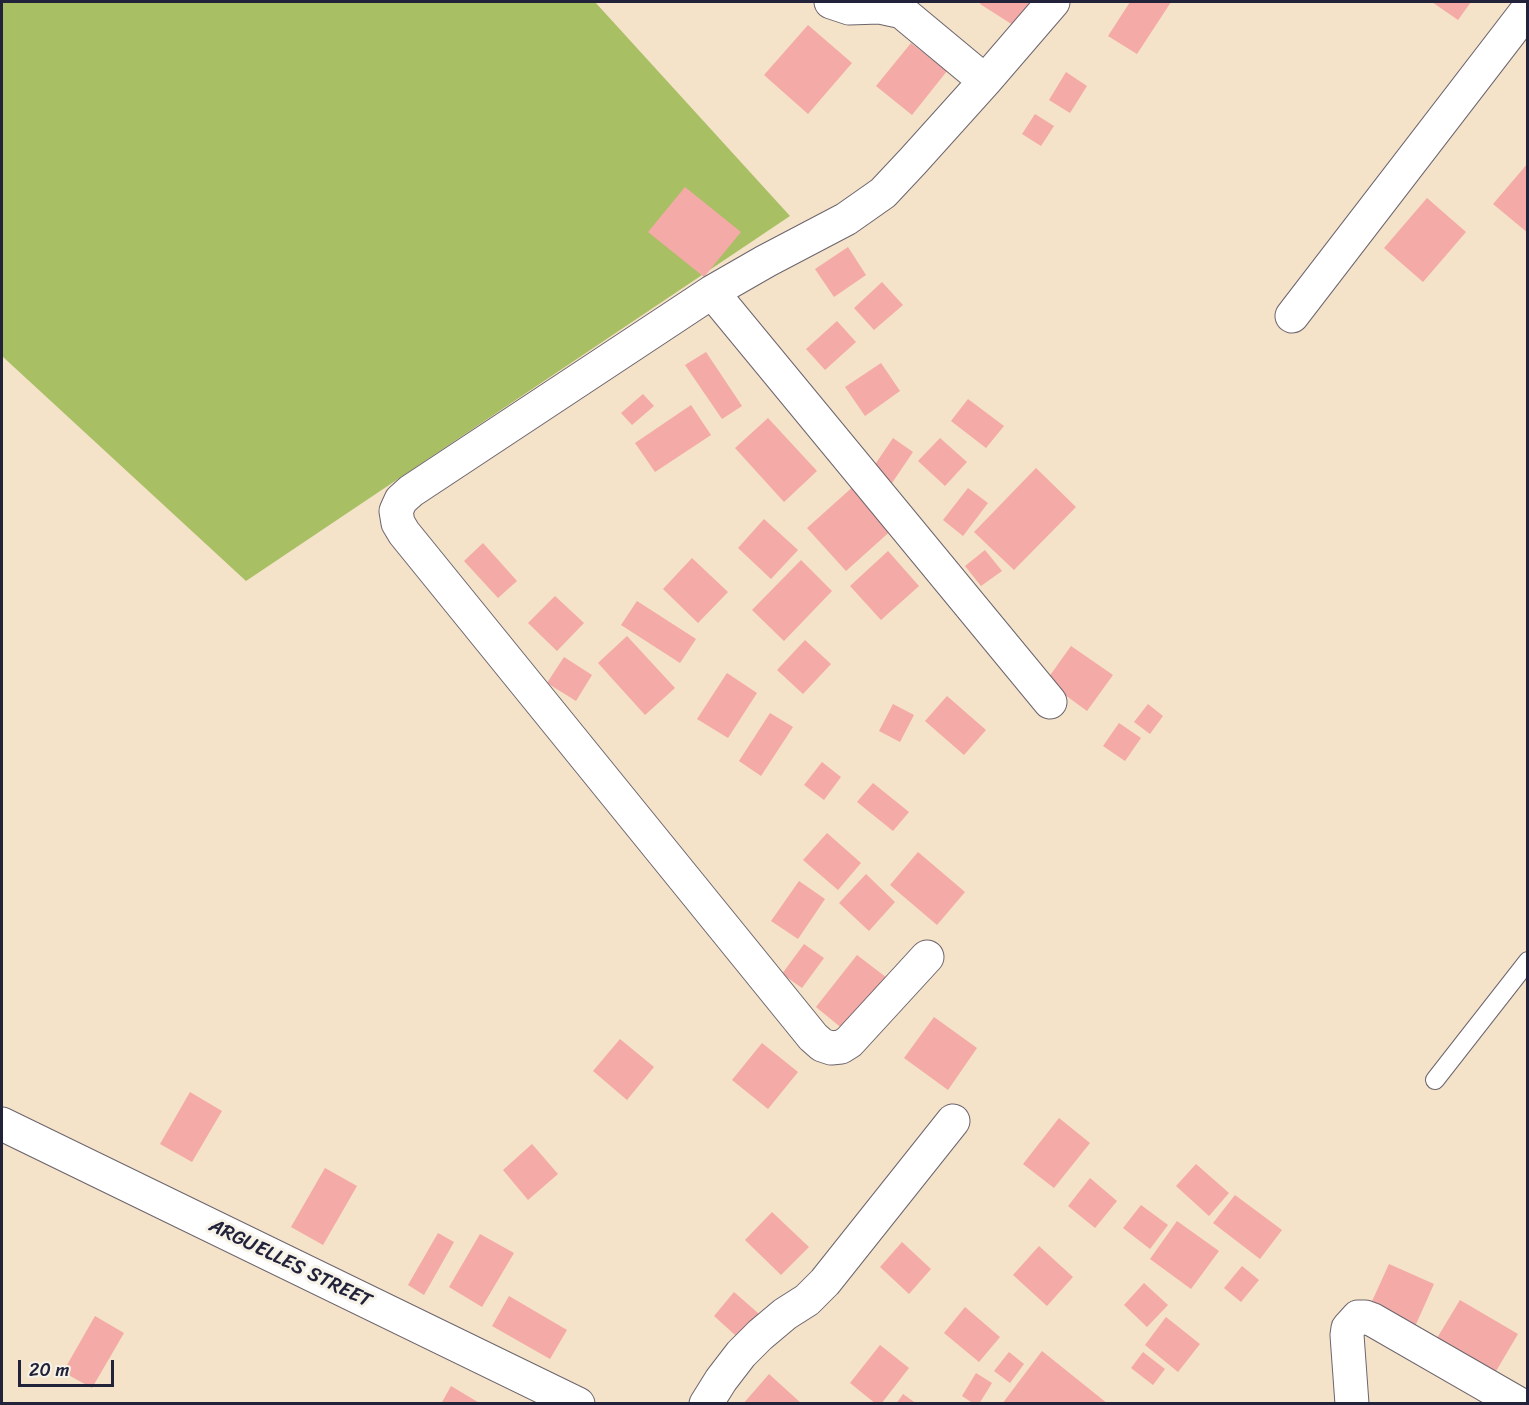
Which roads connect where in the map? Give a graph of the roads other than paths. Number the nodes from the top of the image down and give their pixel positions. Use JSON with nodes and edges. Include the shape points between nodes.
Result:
{"nodes":[{"id":1,"x":831,"y":2,"type":"edge"},
{"id":2,"x":1053,"y":2,"type":"edge"},
{"id":3,"x":1527,"y":9,"type":"edge"},
{"id":4,"x":985,"y":81,"type":"junction"},
{"id":5,"x":712,"y":292,"type":"junction"},
{"id":6,"x":1292,"y":316,"type":"dead end"},
{"id":7,"x":1050,"y":702,"type":"dead end"},
{"id":8,"x":927,"y":957,"type":"dead end"},
{"id":9,"x":1527,"y":961,"type":"edge"},
{"id":10,"x":1435,"y":1080,"type":"dead end"},
{"id":11,"x":953,"y":1120,"type":"dead end"},
{"id":12,"x":2,"y":1124,"type":"edge"},
{"id":13,"x":578,"y":1404,"type":"edge"},
{"id":14,"x":706,"y":1404,"type":"edge"},
{"id":15,"x":1352,"y":1404,"type":"edge"},
{"id":16,"x":1519,"y":1404,"type":"edge"}],
"edges":[{"from":1,"to":4,"type":"street","via":[[849,8],[879,7],[902,12]]},
{"from":2,"to":4,"type":"street"},
{"from":3,"to":6,"type":"street"},
{"from":4,"to":5,"type":"street","via":[[883,193],[846,219]]},
{"from":5,"to":7,"type":"street"},
{"from":5,"to":8,"type":"street","via":[[411,491],[396,511],[398,523],[822,1045],[841,1047],[849,1042]]},
{"from":9,"to":10,"type":"lane"},
{"from":11,"to":14,"type":"street","via":[[825,1282],[741,1354]]},
{"from":12,"to":13,"type":"street","name":"ARGUELLES STREET"},
{"from":15,"to":16,"type":"street","via":[[1347,1335],[1352,1322],[1365,1317]]}]}
